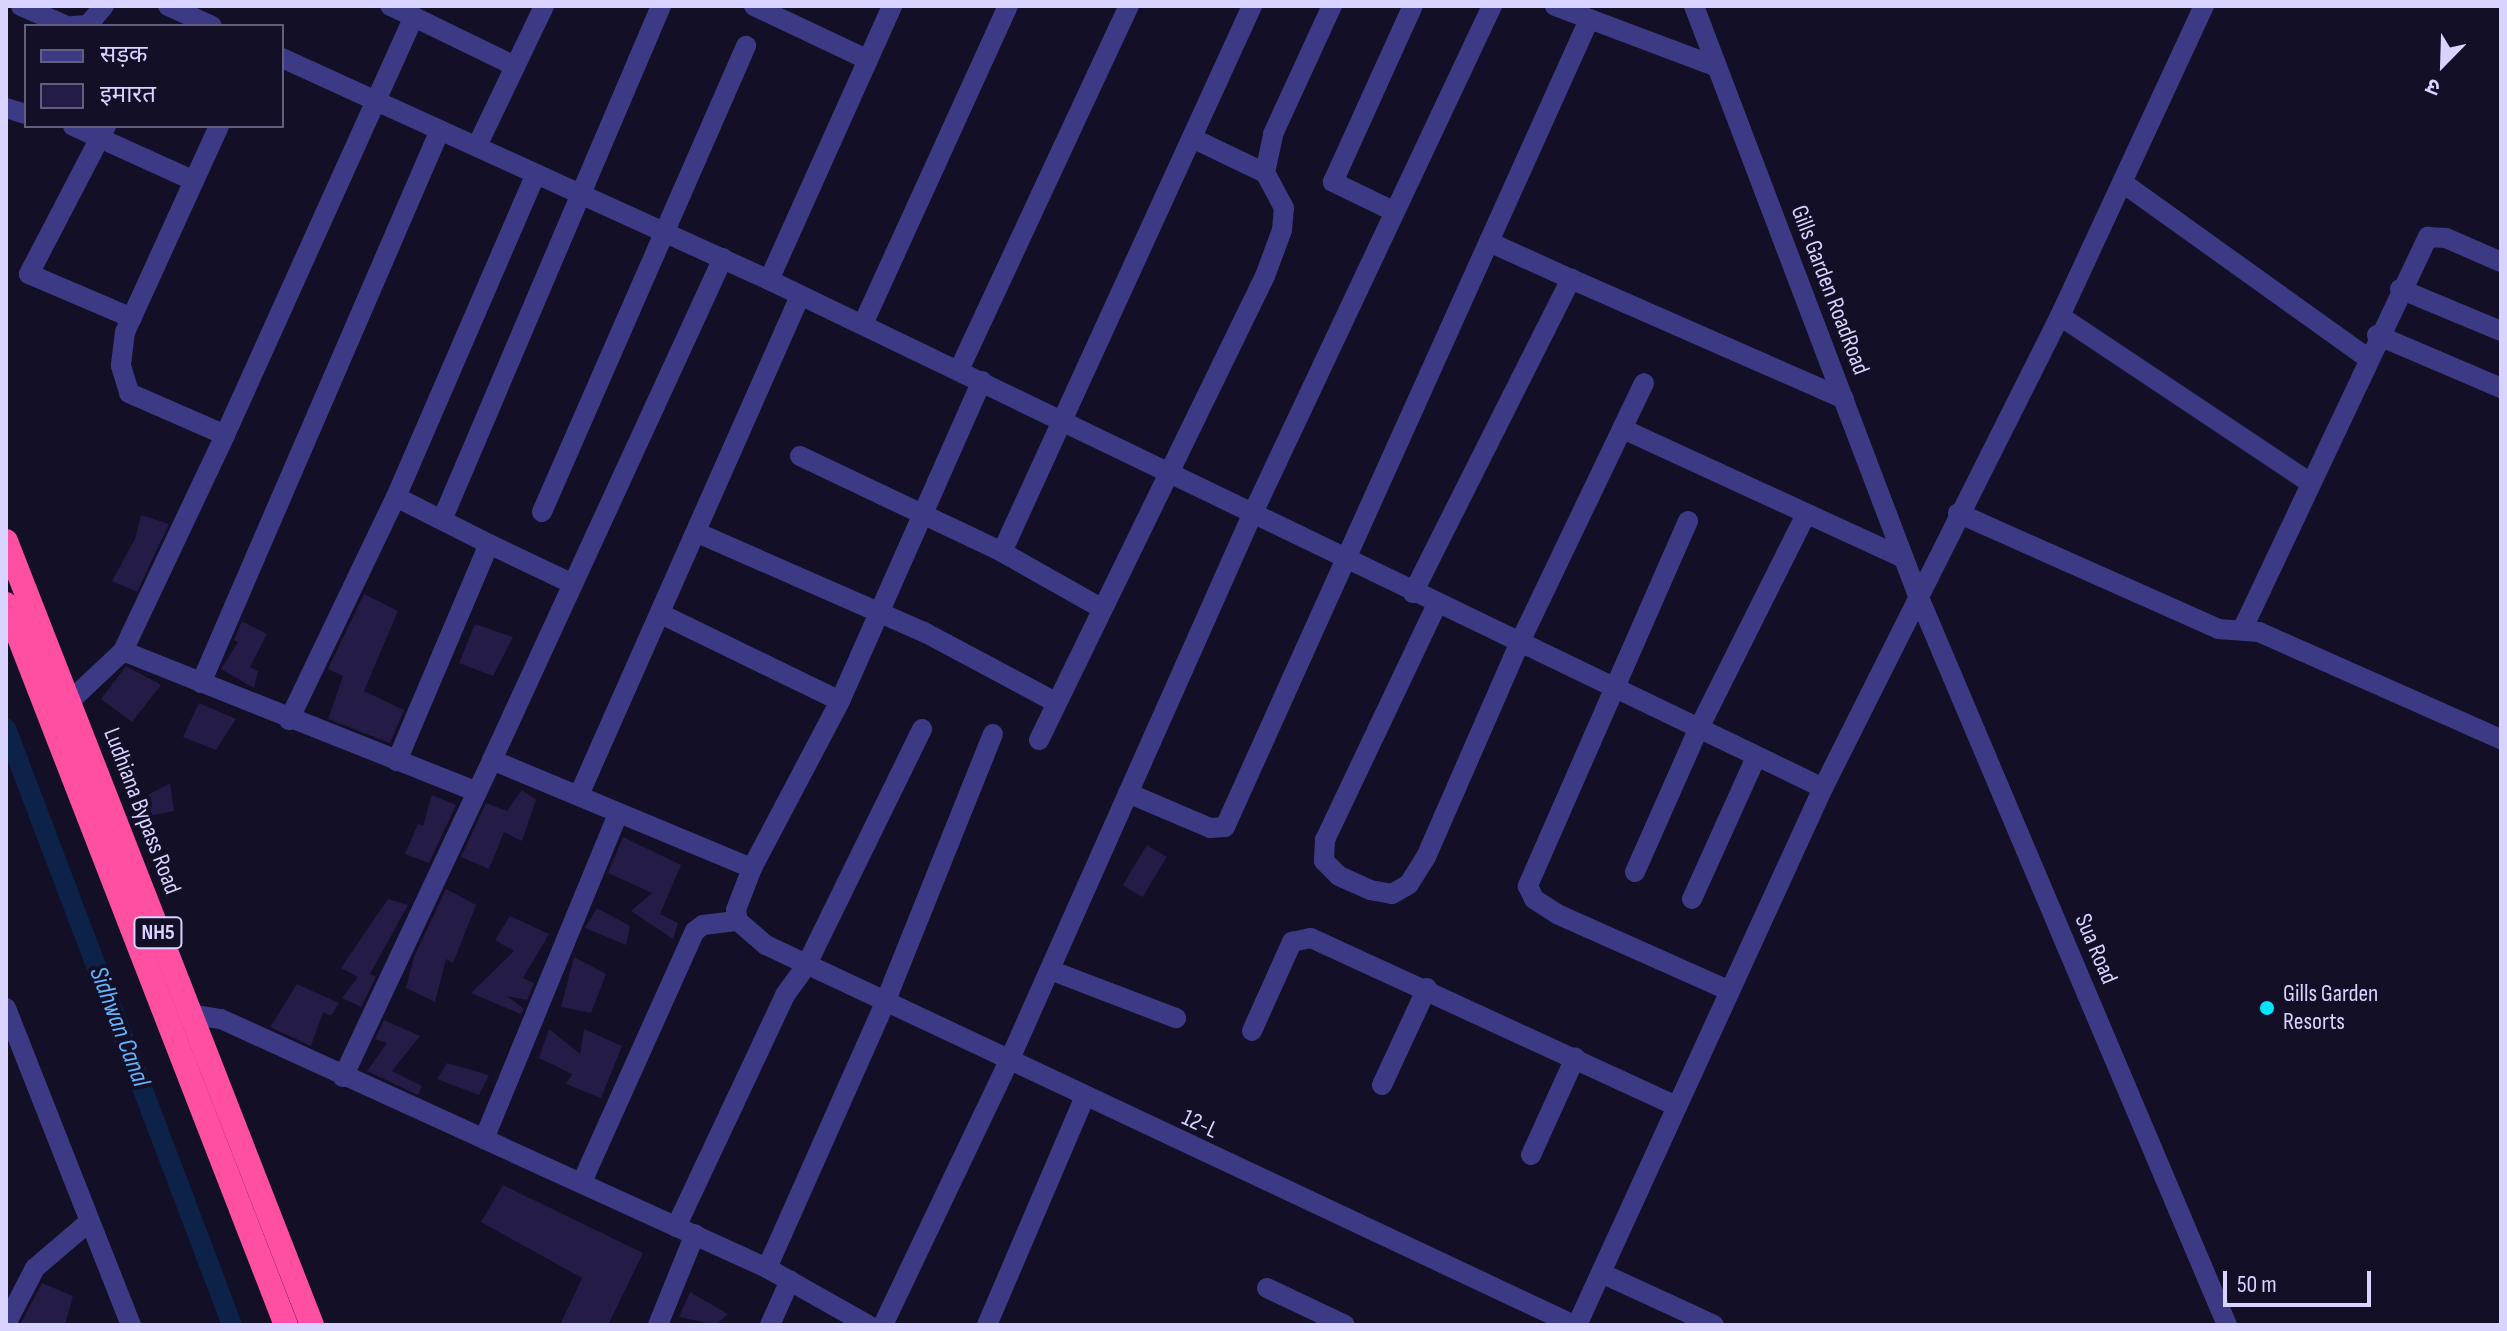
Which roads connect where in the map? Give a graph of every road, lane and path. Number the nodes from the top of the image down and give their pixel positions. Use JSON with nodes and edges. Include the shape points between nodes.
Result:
{"nodes":[{"id":1,"x":21,"y":6,"type":"edge"},
{"id":2,"x":104,"y":6,"type":"edge"},
{"id":3,"x":168,"y":6,"type":"edge"},
{"id":4,"x":390,"y":6,"type":"edge"},
{"id":5,"x":544,"y":6,"type":"edge"},
{"id":6,"x":661,"y":6,"type":"edge"},
{"id":7,"x":754,"y":6,"type":"edge"},
{"id":8,"x":892,"y":6,"type":"edge"},
{"id":9,"x":1008,"y":6,"type":"edge"},
{"id":10,"x":1129,"y":6,"type":"edge"},
{"id":11,"x":1252,"y":6,"type":"edge"},
{"id":12,"x":1332,"y":6,"type":"edge"},
{"id":13,"x":1413,"y":6,"type":"edge"},
{"id":14,"x":1492,"y":6,"type":"edge"},
{"id":15,"x":1555,"y":6,"type":"edge"},
{"id":16,"x":1694,"y":6,"type":"edge"},
{"id":17,"x":2204,"y":6,"type":"edge"},
{"id":18,"x":414,"y":17,"type":"junction"},
{"id":19,"x":1588,"y":22,"type":"junction"},
{"id":20,"x":62,"y":24,"type":"edge"},
{"id":21,"x":89,"y":24,"type":"edge"},
{"id":22,"x":208,"y":24,"type":"edge"},
{"id":23,"x":746,"y":46,"type":"dead end"},
{"id":24,"x":284,"y":59,"type":"edge"},
{"id":25,"x":868,"y":60,"type":"junction"},
{"id":26,"x":515,"y":66,"type":"junction"},
{"id":27,"x":1717,"y":67,"type":"junction"},
{"id":28,"x":377,"y":101,"type":"junction"},
{"id":29,"x":83,"y":128,"type":"edge"},
{"id":30,"x":218,"y":128,"type":"edge"},
{"id":31,"x":440,"y":130,"type":"junction"},
{"id":32,"x":104,"y":132,"type":"edge"},
{"id":33,"x":1192,"y":138,"type":"junction"},
{"id":34,"x":477,"y":146,"type":"junction"},
{"id":35,"x":1265,"y":173,"type":"junction"},
{"id":36,"x":536,"y":174,"type":"junction"},
{"id":37,"x":194,"y":181,"type":"junction"},
{"id":38,"x":2123,"y":183,"type":"junction"},
{"id":39,"x":584,"y":195,"type":"junction"},
{"id":40,"x":1393,"y":211,"type":"junction"},
{"id":41,"x":667,"y":233,"type":"junction"},
{"id":42,"x":1489,"y":242,"type":"junction"},
{"id":43,"x":723,"y":258,"type":"junction"},
{"id":44,"x":2501,"y":262,"type":"edge"},
{"id":45,"x":1571,"y":279,"type":"junction"},
{"id":46,"x":769,"y":280,"type":"junction"},
{"id":47,"x":2400,"y":289,"type":"junction"},
{"id":48,"x":800,"y":296,"type":"junction"},
{"id":49,"x":2060,"y":316,"type":"junction"},
{"id":50,"x":132,"y":318,"type":"junction"},
{"id":51,"x":863,"y":324,"type":"junction"},
{"id":52,"x":2501,"y":331,"type":"edge"},
{"id":53,"x":2377,"y":335,"type":"junction"},
{"id":54,"x":2367,"y":358,"type":"junction"},
{"id":55,"x":959,"y":370,"type":"junction"},
{"id":56,"x":982,"y":381,"type":"junction"},
{"id":57,"x":1644,"y":383,"type":"dead end"},
{"id":58,"x":2501,"y":388,"type":"edge"},
{"id":59,"x":1844,"y":399,"type":"junction"},
{"id":60,"x":1064,"y":422,"type":"junction"},
{"id":61,"x":1623,"y":429,"type":"junction"},
{"id":62,"x":225,"y":435,"type":"junction"},
{"id":63,"x":800,"y":456,"type":"dead end"},
{"id":64,"x":1170,"y":475,"type":"junction"},
{"id":65,"x":2309,"y":482,"type":"junction"},
{"id":66,"x":396,"y":497,"type":"junction"},
{"id":67,"x":542,"y":512,"type":"dead end"},
{"id":68,"x":1958,"y":513,"type":"junction"},
{"id":69,"x":1806,"y":514,"type":"junction"},
{"id":70,"x":1252,"y":515,"type":"junction"},
{"id":71,"x":922,"y":516,"type":"junction"},
{"id":72,"x":442,"y":520,"type":"junction"},
{"id":73,"x":1688,"y":521,"type":"dead end"},
{"id":74,"x":698,"y":533,"type":"junction"},
{"id":75,"x":6,"y":541,"type":"edge"},
{"id":76,"x":489,"y":544,"type":"junction"},
{"id":77,"x":1002,"y":552,"type":"junction"},
{"id":78,"x":1904,"y":558,"type":"junction"},
{"id":79,"x":1346,"y":560,"type":"junction"},
{"id":80,"x":573,"y":584,"type":"junction"},
{"id":81,"x":1413,"y":593,"type":"junction"},
{"id":82,"x":1917,"y":593,"type":"junction"},
{"id":83,"x":6,"y":604,"type":"edge"},
{"id":84,"x":1437,"y":604,"type":"junction"},
{"id":85,"x":1101,"y":608,"type":"junction"},
{"id":86,"x":876,"y":612,"type":"junction"},
{"id":87,"x":661,"y":614,"type":"junction"},
{"id":88,"x":2243,"y":628,"type":"junction"},
{"id":89,"x":1519,"y":644,"type":"junction"},
{"id":90,"x":123,"y":651,"type":"junction"},
{"id":91,"x":201,"y":683,"type":"junction"},
{"id":92,"x":1616,"y":691,"type":"junction"},
{"id":93,"x":70,"y":701,"type":"junction"},
{"id":94,"x":840,"y":701,"type":"junction"},
{"id":95,"x":1055,"y":702,"type":"junction"},
{"id":96,"x":289,"y":720,"type":"junction"},
{"id":97,"x":922,"y":729,"type":"dead end"},
{"id":98,"x":1698,"y":730,"type":"junction"},
{"id":99,"x":993,"y":734,"type":"dead end"},
{"id":100,"x":2501,"y":739,"type":"edge"},
{"id":101,"x":1039,"y":740,"type":"dead end"},
{"id":102,"x":1756,"y":757,"type":"junction"},
{"id":103,"x":492,"y":760,"type":"junction"},
{"id":104,"x":397,"y":761,"type":"junction"},
{"id":105,"x":1823,"y":788,"type":"junction"},
{"id":106,"x":477,"y":792,"type":"junction"},
{"id":107,"x":1128,"y":793,"type":"junction"},
{"id":108,"x":579,"y":795,"type":"junction"},
{"id":109,"x":618,"y":814,"type":"junction"},
{"id":110,"x":752,"y":868,"type":"junction"},
{"id":111,"x":1635,"y":872,"type":"dead end"},
{"id":112,"x":1692,"y":899,"type":"dead end"},
{"id":113,"x":738,"y":921,"type":"junction"},
{"id":114,"x":806,"y":966,"type":"junction"},
{"id":115,"x":1050,"y":970,"type":"junction"},
{"id":116,"x":1427,"y":988,"type":"junction"},
{"id":117,"x":1730,"y":991,"type":"junction"},
{"id":118,"x":884,"y":1005,"type":"junction"},
{"id":119,"x":6,"y":1008,"type":"edge"},
{"id":120,"x":189,"y":1014,"type":"junction"},
{"id":121,"x":1176,"y":1018,"type":"dead end"},
{"id":122,"x":1252,"y":1031,"type":"dead end"},
{"id":123,"x":1575,"y":1058,"type":"junction"},
{"id":124,"x":1009,"y":1061,"type":"junction"},
{"id":125,"x":343,"y":1077,"type":"junction"},
{"id":126,"x":1382,"y":1085,"type":"dead end"},
{"id":127,"x":1084,"y":1099,"type":"junction"},
{"id":128,"x":1677,"y":1106,"type":"junction"},
{"id":129,"x":484,"y":1139,"type":"junction"},
{"id":130,"x":1531,"y":1155,"type":"dead end"},
{"id":131,"x":582,"y":1182,"type":"junction"},
{"id":132,"x":90,"y":1221,"type":"junction"},
{"id":133,"x":685,"y":1230,"type":"junction"},
{"id":134,"x":767,"y":1268,"type":"junction"},
{"id":135,"x":1601,"y":1273,"type":"junction"},
{"id":136,"x":790,"y":1280,"type":"junction"},
{"id":137,"x":1267,"y":1288,"type":"dead end"},
{"id":138,"x":6,"y":1324,"type":"edge"},
{"id":139,"x":131,"y":1325,"type":"edge"},
{"id":140,"x":286,"y":1325,"type":"edge"},
{"id":141,"x":312,"y":1325,"type":"edge"},
{"id":142,"x":658,"y":1325,"type":"edge"},
{"id":143,"x":770,"y":1325,"type":"edge"},
{"id":144,"x":868,"y":1325,"type":"edge"},
{"id":145,"x":883,"y":1325,"type":"edge"},
{"id":146,"x":987,"y":1325,"type":"edge"},
{"id":147,"x":1345,"y":1325,"type":"edge"},
{"id":148,"x":1575,"y":1325,"type":"edge"},
{"id":149,"x":1714,"y":1325,"type":"edge"},
{"id":150,"x":2227,"y":1325,"type":"edge"}],
"edges":[{"from":1,"to":20,"type":"street"},
{"from":2,"to":21,"type":"street"},
{"from":3,"to":22,"type":"street"},
{"from":4,"to":18,"type":"street"},
{"from":5,"to":26,"type":"street"},
{"from":6,"to":39,"type":"street"},
{"from":7,"to":25,"type":"street"},
{"from":8,"to":25,"type":"street"},
{"from":9,"to":51,"type":"street"},
{"from":10,"to":55,"type":"street"},
{"from":11,"to":33,"type":"street"},
{"from":12,"to":35,"type":"street","via":[[1273,134]]},
{"from":13,"to":40,"type":"street","via":[[1333,182]]},
{"from":14,"to":40,"type":"street"},
{"from":15,"to":19,"type":"street"},
{"from":16,"to":27,"type":"street","name":"Gills Garden RoadRoad"},
{"from":17,"to":38,"type":"street"},
{"from":18,"to":26,"type":"street"},
{"from":18,"to":28,"type":"street"},
{"from":19,"to":27,"type":"street"},
{"from":19,"to":42,"type":"street"},
{"from":23,"to":41,"type":"street"},
{"from":24,"to":28,"type":"street"},
{"from":25,"to":46,"type":"street"},
{"from":26,"to":34,"type":"street"},
{"from":27,"to":59,"type":"street","name":"Gills Garden RoadRoad"},
{"from":28,"to":31,"type":"street"},
{"from":28,"to":62,"type":"street"},
{"from":29,"to":32,"type":"street"},
{"from":30,"to":37,"type":"street"},
{"from":31,"to":34,"type":"street"},
{"from":31,"to":91,"type":"street"},
{"from":32,"to":37,"type":"street"},
{"from":32,"to":50,"type":"street","via":[[29,274]]},
{"from":33,"to":35,"type":"street"},
{"from":33,"to":60,"type":"street"},
{"from":34,"to":36,"type":"street"},
{"from":35,"to":64,"type":"street","via":[[1284,208],[1282,230]]},
{"from":36,"to":39,"type":"street"},
{"from":36,"to":66,"type":"street"},
{"from":37,"to":50,"type":"street"},
{"from":38,"to":49,"type":"street"},
{"from":38,"to":54,"type":"street"},
{"from":39,"to":41,"type":"street"},
{"from":39,"to":72,"type":"street"},
{"from":40,"to":70,"type":"street"},
{"from":41,"to":43,"type":"street"},
{"from":41,"to":67,"type":"street"},
{"from":42,"to":45,"type":"street"},
{"from":42,"to":79,"type":"street"},
{"from":43,"to":46,"type":"street"},
{"from":43,"to":80,"type":"street"},
{"from":44,"to":47,"type":"street","via":[[2446,238],[2428,237]]},
{"from":45,"to":59,"type":"street"},
{"from":45,"to":81,"type":"street"},
{"from":46,"to":48,"type":"street"},
{"from":47,"to":52,"type":"street"},
{"from":47,"to":53,"type":"street"},
{"from":48,"to":51,"type":"street"},
{"from":48,"to":74,"type":"street"},
{"from":49,"to":65,"type":"street"},
{"from":49,"to":68,"type":"street"},
{"from":50,"to":62,"type":"street","via":[[121,366],[129,393]]},
{"from":51,"to":55,"type":"street"},
{"from":53,"to":54,"type":"street"},
{"from":53,"to":58,"type":"street"},
{"from":54,"to":65,"type":"street"},
{"from":55,"to":56,"type":"street"},
{"from":56,"to":60,"type":"street"},
{"from":56,"to":71,"type":"street"},
{"from":57,"to":61,"type":"street"},
{"from":59,"to":78,"type":"street","name":"Gills Garden RoadRoad"},
{"from":60,"to":64,"type":"street"},
{"from":60,"to":77,"type":"street"},
{"from":61,"to":69,"type":"street"},
{"from":61,"to":89,"type":"street"},
{"from":62,"to":90,"type":"street"},
{"from":63,"to":71,"type":"street"},
{"from":64,"to":70,"type":"street"},
{"from":64,"to":85,"type":"street"},
{"from":65,"to":88,"type":"street"},
{"from":66,"to":72,"type":"street"},
{"from":66,"to":96,"type":"street"},
{"from":68,"to":82,"type":"street"},
{"from":68,"to":88,"type":"street","via":[[2218,629]]},
{"from":69,"to":78,"type":"street"},
{"from":69,"to":98,"type":"street"},
{"from":70,"to":79,"type":"street"},
{"from":70,"to":107,"type":"street"},
{"from":71,"to":77,"type":"street"},
{"from":71,"to":86,"type":"street"},
{"from":72,"to":76,"type":"street"},
{"from":73,"to":92,"type":"street"},
{"from":74,"to":86,"type":"street"},
{"from":74,"to":87,"type":"street"},
{"from":75,"to":93,"type":"highway","name":"Ludhiana Bypass Road","number":"NH5"},
{"from":76,"to":80,"type":"street"},
{"from":76,"to":104,"type":"street"},
{"from":77,"to":85,"type":"street"},
{"from":78,"to":82,"type":"street","name":"Gills Garden RoadRoad"},
{"from":79,"to":81,"type":"street"},
{"from":79,"to":107,"type":"street","via":[[1225,827],[1210,828]]},
{"from":80,"to":103,"type":"street"},
{"from":81,"to":84,"type":"street"},
{"from":82,"to":105,"type":"street"},
{"from":82,"to":150,"type":"street","name":"Sua Road"},
{"from":83,"to":140,"type":"highway","number":"NH5"},
{"from":84,"to":89,"type":"street"},
{"from":84,"to":89,"type":"street","via":[[1325,840],[1324,861],[1339,876],[1392,894],[1409,884]]},
{"from":85,"to":95,"type":"street"},
{"from":86,"to":94,"type":"street"},
{"from":86,"to":95,"type":"street"},
{"from":87,"to":94,"type":"street"},
{"from":87,"to":108,"type":"street"},
{"from":88,"to":100,"type":"street"},
{"from":89,"to":92,"type":"street"},
{"from":90,"to":91,"type":"street"},
{"from":90,"to":93,"type":"street"},
{"from":91,"to":96,"type":"street"},
{"from":92,"to":98,"type":"street"},
{"from":92,"to":117,"type":"street","via":[[1528,886],[1534,899],[1557,914]]},
{"from":93,"to":120,"type":"highway","name":"Ludhiana Bypass Road","number":"NH5"},
{"from":94,"to":110,"type":"street"},
{"from":95,"to":101,"type":"street"},
{"from":96,"to":104,"type":"street"},
{"from":97,"to":114,"type":"street"},
{"from":98,"to":102,"type":"street"},
{"from":98,"to":111,"type":"street"},
{"from":99,"to":118,"type":"street"},
{"from":102,"to":105,"type":"street"},
{"from":102,"to":112,"type":"street"},
{"from":103,"to":106,"type":"street"},
{"from":103,"to":108,"type":"street"},
{"from":104,"to":106,"type":"street"},
{"from":105,"to":117,"type":"street"},
{"from":106,"to":125,"type":"street"},
{"from":107,"to":115,"type":"street"},
{"from":108,"to":109,"type":"street"},
{"from":109,"to":110,"type":"street"},
{"from":109,"to":129,"type":"street"},
{"from":110,"to":113,"type":"street","via":[[736,910]]},
{"from":113,"to":114,"type":"street","name":"12-L","via":[[766,945]]},
{"from":113,"to":131,"type":"street","via":[[703,925],[695,931]]},
{"from":114,"to":118,"type":"street","name":"12-L"},
{"from":114,"to":133,"type":"street","via":[[785,995]]},
{"from":115,"to":121,"type":"street"},
{"from":115,"to":124,"type":"street"},
{"from":116,"to":122,"type":"street","via":[[1333,944],[1311,938],[1292,942]]},
{"from":116,"to":123,"type":"street"},
{"from":116,"to":126,"type":"street"},
{"from":117,"to":128,"type":"street"},
{"from":118,"to":124,"type":"street","name":"12-L"},
{"from":118,"to":134,"type":"street"},
{"from":119,"to":132,"type":"street"},
{"from":120,"to":125,"type":"street","via":[[221,1019]]},
{"from":120,"to":141,"type":"highway","name":"Ludhiana Bypass Road","number":"NH5"},
{"from":123,"to":128,"type":"street"},
{"from":123,"to":130,"type":"street"},
{"from":124,"to":127,"type":"street","name":"12-L"},
{"from":124,"to":145,"type":"street"},
{"from":125,"to":129,"type":"street"},
{"from":127,"to":146,"type":"street"},
{"from":127,"to":148,"type":"street","name":"12-L"},
{"from":128,"to":135,"type":"street"},
{"from":129,"to":131,"type":"street"},
{"from":131,"to":133,"type":"street"},
{"from":132,"to":138,"type":"street","via":[[35,1268]]},
{"from":132,"to":139,"type":"street"},
{"from":133,"to":134,"type":"street"},
{"from":133,"to":142,"type":"street"},
{"from":134,"to":136,"type":"street"},
{"from":135,"to":148,"type":"street"},
{"from":135,"to":149,"type":"street"},
{"from":136,"to":143,"type":"street"},
{"from":136,"to":144,"type":"street"},
{"from":137,"to":147,"type":"street"}]}
